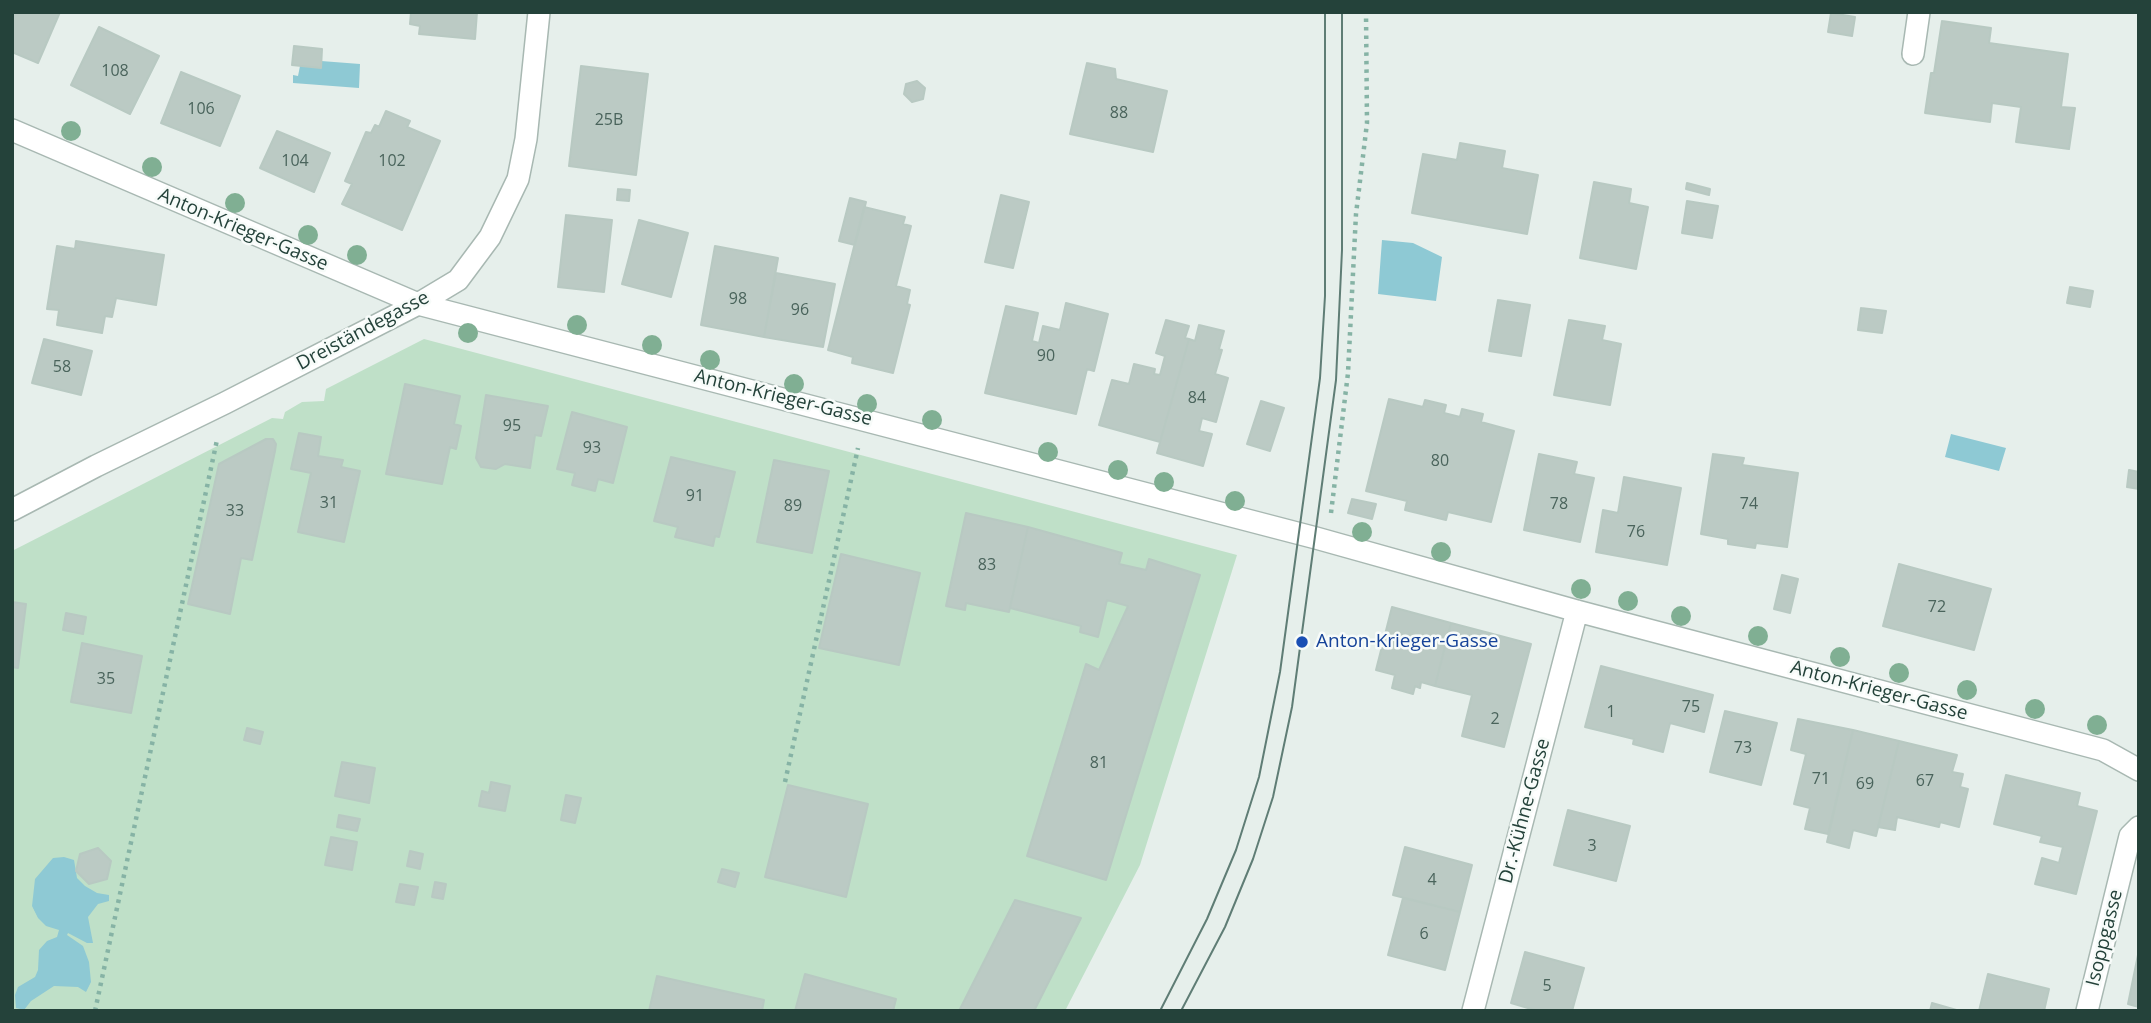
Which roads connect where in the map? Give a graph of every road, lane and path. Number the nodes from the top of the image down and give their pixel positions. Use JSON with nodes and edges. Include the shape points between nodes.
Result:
{"nodes":[{"id":1,"x":539,"y":12,"type":"edge"},
{"id":2,"x":1366,"y":12,"type":"edge"},
{"id":3,"x":1919,"y":12,"type":"edge"},
{"id":4,"x":1913,"y":54,"type":"dead end"},
{"id":5,"x":12,"y":130,"type":"edge"},
{"id":6,"x":418,"y":304,"type":"junction"},
{"id":7,"x":225,"y":403,"type":"junction"},
{"id":8,"x":864,"y":419,"type":"junction"},
{"id":9,"x":12,"y":510,"type":"edge"},
{"id":10,"x":1328,"y":541,"type":"junction"},
{"id":11,"x":1577,"y":611,"type":"junction"},
{"id":12,"x":2139,"y":770,"type":"edge"},
{"id":13,"x":785,"y":782,"type":"dead end"},
{"id":14,"x":2139,"y":827,"type":"edge"},
{"id":15,"x":95,"y":1011,"type":"edge"},
{"id":16,"x":1473,"y":1011,"type":"edge"},
{"id":17,"x":2088,"y":1011,"type":"edge"}],
"edges":[{"from":1,"to":6,"type":"street","name":"Dreiständegasse","via":[[519,180],[490,237],[458,279]]},
{"from":2,"to":10,"type":"path","via":[[1367,123],[1356,214],[1348,373]]},
{"from":3,"to":4,"type":"street"},
{"from":5,"to":6,"type":"street","name":"Anton-Krieger-Gasse"},
{"from":6,"to":7,"type":"street","name":"Dreiständegasse"},
{"from":6,"to":8,"type":"street","name":"Anton-Krieger-Gasse"},
{"from":7,"to":9,"type":"street","name":"Dreiständegasse"},
{"from":7,"to":15,"type":"path"},
{"from":8,"to":10,"type":"street","name":"Anton-Krieger-Gasse"},
{"from":8,"to":13,"type":"path"},
{"from":10,"to":11,"type":"street","name":"Anton-Krieger-Gasse"},
{"from":11,"to":12,"type":"street","name":"Anton-Krieger-Gasse","via":[[2103,750]]},
{"from":11,"to":16,"type":"street","name":"Dr.-Kühne-Gasse"},
{"from":14,"to":17,"type":"street","name":"Isoppgasse","via":[[2130,836]]}]}
